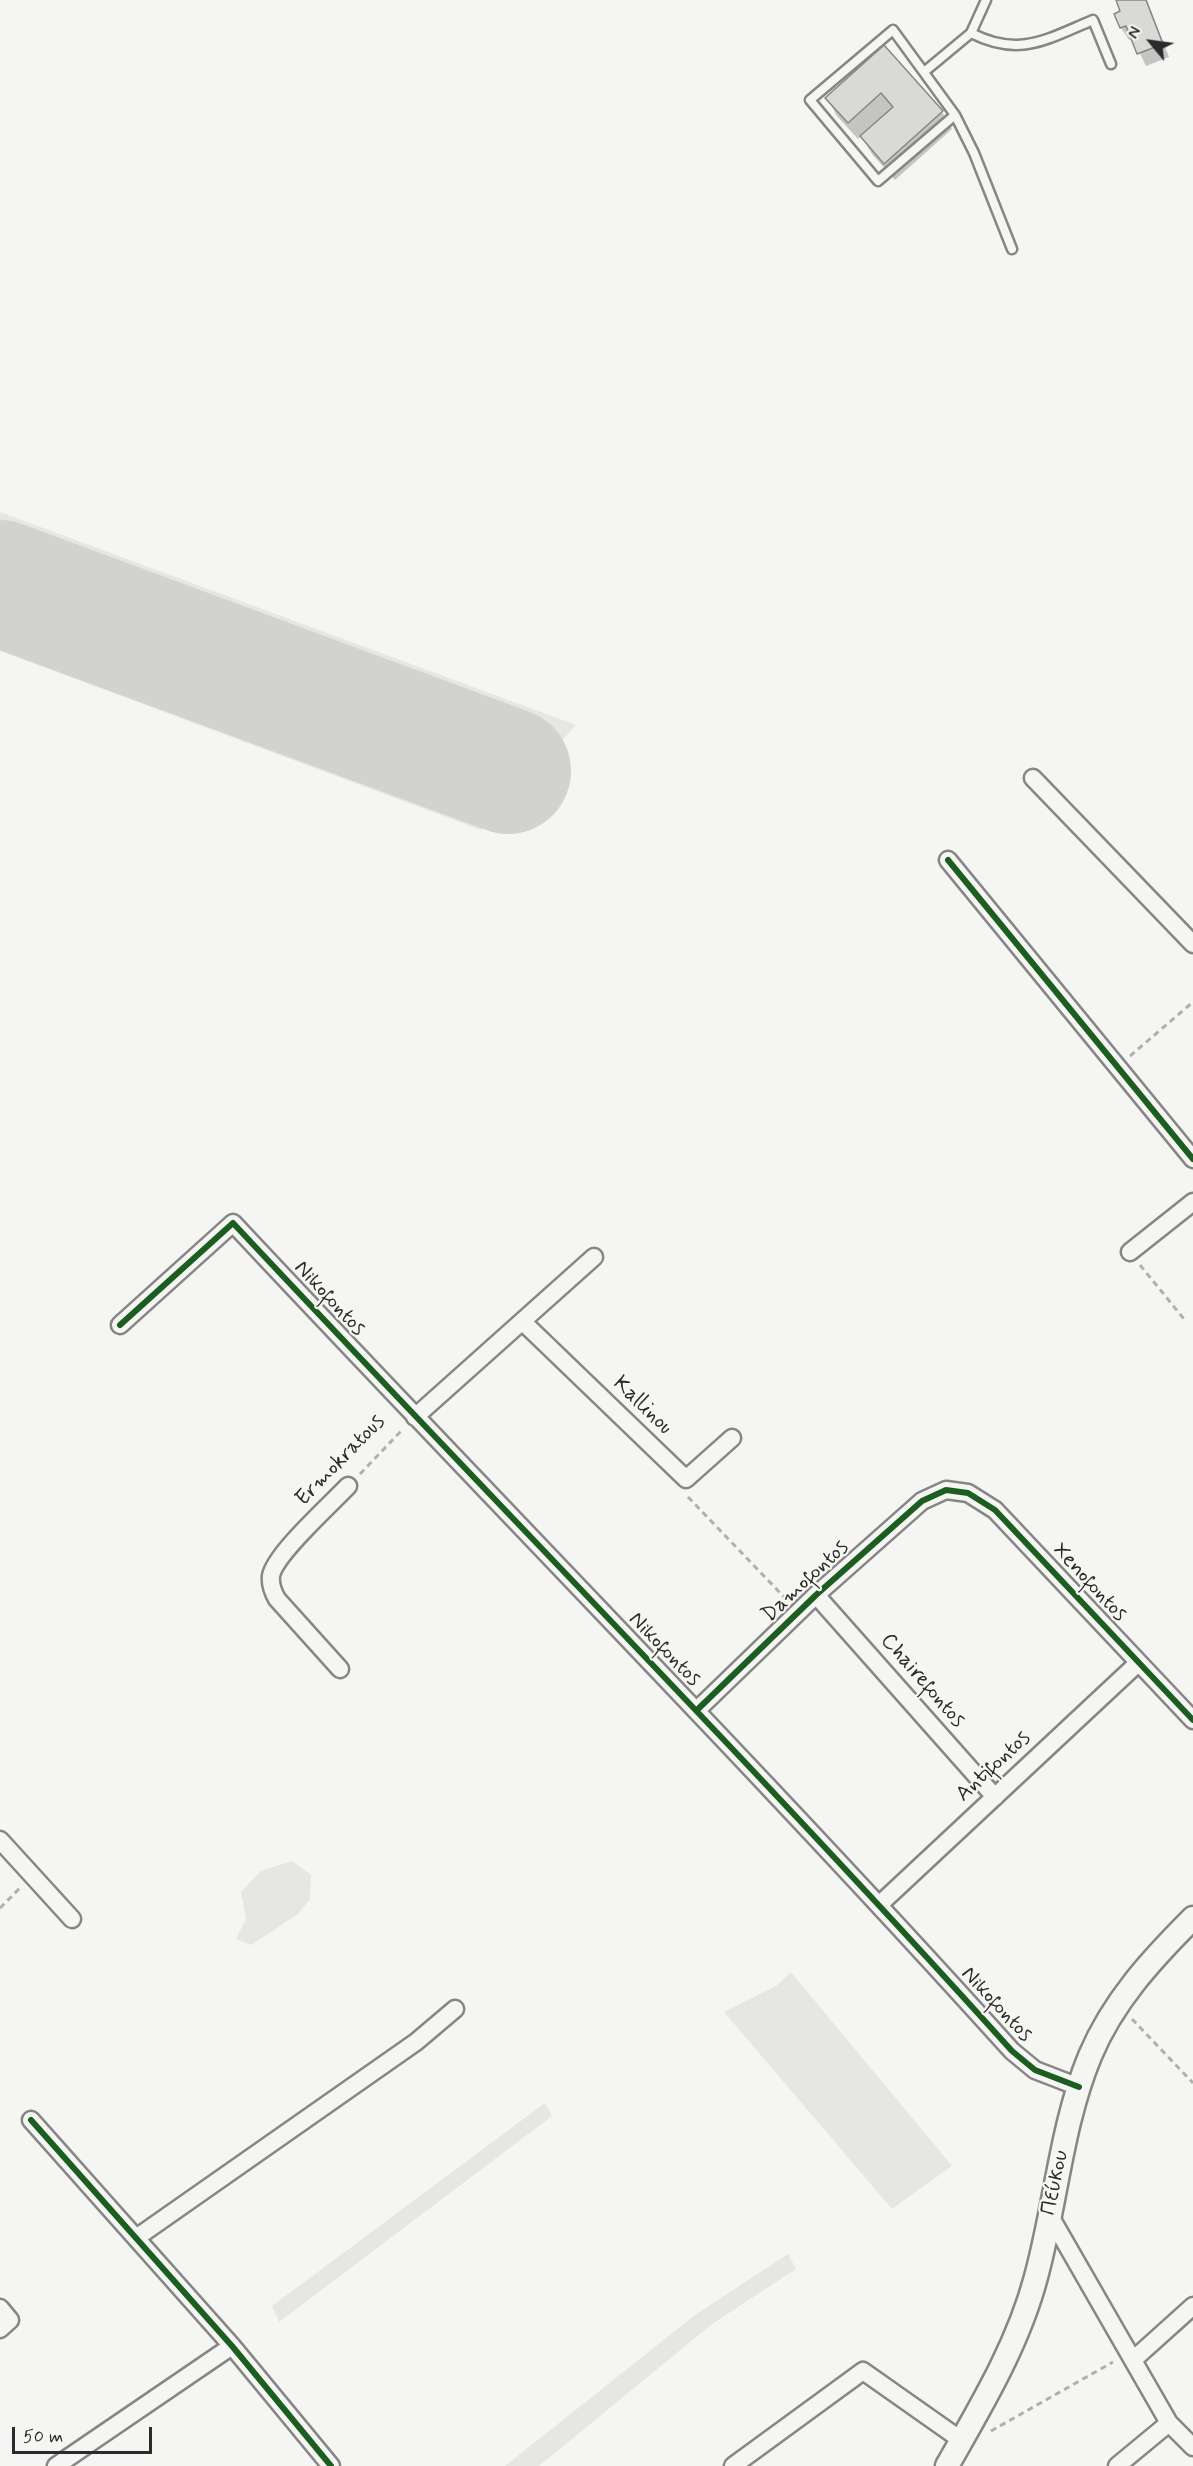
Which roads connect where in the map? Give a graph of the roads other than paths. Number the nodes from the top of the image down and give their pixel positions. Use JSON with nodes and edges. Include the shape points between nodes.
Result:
{"nodes":[{"id":1,"x":984,"y":1,"type":"edge"},
{"id":2,"x":971,"y":33,"type":"junction"},
{"id":3,"x":1111,"y":64,"type":"dead end"},
{"id":4,"x":924,"y":72,"type":"junction"},
{"id":5,"x":955,"y":115,"type":"junction"},
{"id":6,"x":1012,"y":249,"type":"dead end"},
{"id":7,"x":1033,"y":778,"type":"dead end"},
{"id":8,"x":948,"y":860,"type":"dead end"},
{"id":9,"x":1193,"y":944,"type":"edge"},
{"id":10,"x":1193,"y":1159,"type":"edge"},
{"id":11,"x":1193,"y":1202,"type":"edge"},
{"id":12,"x":1130,"y":1252,"type":"road end"},
{"id":13,"x":594,"y":1257,"type":"dead end"},
{"id":14,"x":523,"y":1322,"type":"junction"},
{"id":15,"x":120,"y":1325,"type":"dead end"},
{"id":16,"x":415,"y":1417,"type":"junction"},
{"id":17,"x":732,"y":1438,"type":"dead end"},
{"id":18,"x":348,"y":1486,"type":"road end"},
{"id":19,"x":946,"y":1490,"type":"joint"},
{"id":20,"x":816,"y":1595,"type":"junction"},
{"id":21,"x":1138,"y":1663,"type":"junction"},
{"id":22,"x":340,"y":1669,"type":"dead end"},
{"id":23,"x":697,"y":1710,"type":"junction"},
{"id":24,"x":1193,"y":1720,"type":"edge"},
{"id":25,"x":995,"y":1797,"type":"junction"},
{"id":26,"x":0,"y":1840,"type":"edge"},
{"id":27,"x":879,"y":1904,"type":"junction"},
{"id":28,"x":1193,"y":1918,"type":"edge"},
{"id":29,"x":72,"y":1919,"type":"dead end"},
{"id":30,"x":455,"y":2008,"type":"dead end"},
{"id":31,"x":1079,"y":2087,"type":"junction"},
{"id":32,"x":31,"y":2120,"type":"dead end"},
{"id":33,"x":1050,"y":2216,"type":"junction"},
{"id":34,"x":136,"y":2238,"type":"junction"},
{"id":35,"x":1193,"y":2306,"type":"edge"},
{"id":36,"x":0,"y":2308,"type":"edge"},
{"id":37,"x":0,"y":2329,"type":"edge"},
{"id":38,"x":232,"y":2346,"type":"junction"},
{"id":39,"x":1131,"y":2356,"type":"junction"},
{"id":40,"x":1169,"y":2423,"type":"junction"},
{"id":41,"x":961,"y":2440,"type":"junction"},
{"id":42,"x":1193,"y":2447,"type":"edge"},
{"id":43,"x":56,"y":2466,"type":"edge"},
{"id":44,"x":331,"y":2466,"type":"edge"},
{"id":45,"x":733,"y":2466,"type":"edge"},
{"id":46,"x":946,"y":2466,"type":"edge"},
{"id":47,"x":1117,"y":2466,"type":"edge"}],
"edges":[{"from":1,"to":2,"type":"lane"},
{"from":2,"to":3,"type":"lane","via":[[1009,46],[1028,45],[1093,20]]},
{"from":2,"to":4,"type":"lane"},
{"from":4,"to":5,"type":"lane"},
{"from":4,"to":5,"type":"lane","via":[[893,30],[810,100],[878,181]]},
{"from":5,"to":6,"type":"lane"},
{"from":7,"to":9,"type":"street"},
{"from":8,"to":10,"type":"street"},
{"from":11,"to":12,"type":"street"},
{"from":13,"to":14,"type":"street","name":"Ermokratous"},
{"from":14,"to":16,"type":"street","name":"Ermokratous"},
{"from":14,"to":17,"type":"street","name":"Kallinou","via":[[686,1479]]},
{"from":15,"to":16,"type":"street","name":"Nikofontos","via":[[233,1223]]},
{"from":16,"to":23,"type":"street","name":"Nikofontos"},
{"from":18,"to":22,"type":"street","name":"Ermokratous","via":[[282,1555],[271,1576],[277,1599]]},
{"from":19,"to":20,"type":"street","name":"Damofontos","via":[[922,1502]]},
{"from":19,"to":21,"type":"street","name":"Xenofontos","via":[[968,1493],[995,1510]]},
{"from":20,"to":23,"type":"street","name":"Damofontos"},
{"from":20,"to":25,"type":"street","name":"Chairefontos"},
{"from":21,"to":24,"type":"street","name":"Xenofontos"},
{"from":21,"to":25,"type":"street","name":"Antifontos"},
{"from":23,"to":27,"type":"street","name":"Nikofontos"},
{"from":25,"to":27,"type":"street","name":"Antifontos"},
{"from":26,"to":29,"type":"street"},
{"from":27,"to":31,"type":"street","name":"Nikofontos","via":[[1012,2051],[1035,2070]]},
{"from":28,"to":31,"type":"main road","name":"Πεύκου","via":[[1148,1964],[1118,2004]]},
{"from":30,"to":34,"type":"street","via":[[416,2042]]},
{"from":31,"to":33,"type":"main road","name":"Πεύκου"},
{"from":32,"to":34,"type":"street"},
{"from":33,"to":39,"type":"street"},
{"from":33,"to":41,"type":"main road","name":"Πεύκου","via":[[1036,2278],[1016,2336]]},
{"from":34,"to":38,"type":"street"},
{"from":35,"to":39,"type":"street"},
{"from":36,"to":37,"type":"street","via":[[10,2320]]},
{"from":38,"to":43,"type":"street"},
{"from":38,"to":44,"type":"street"},
{"from":39,"to":40,"type":"street"},
{"from":40,"to":42,"type":"street"},
{"from":40,"to":47,"type":"street"},
{"from":41,"to":45,"type":"street","via":[[863,2371]]},
{"from":41,"to":46,"type":"main road","name":"Πεύκου"}]}
